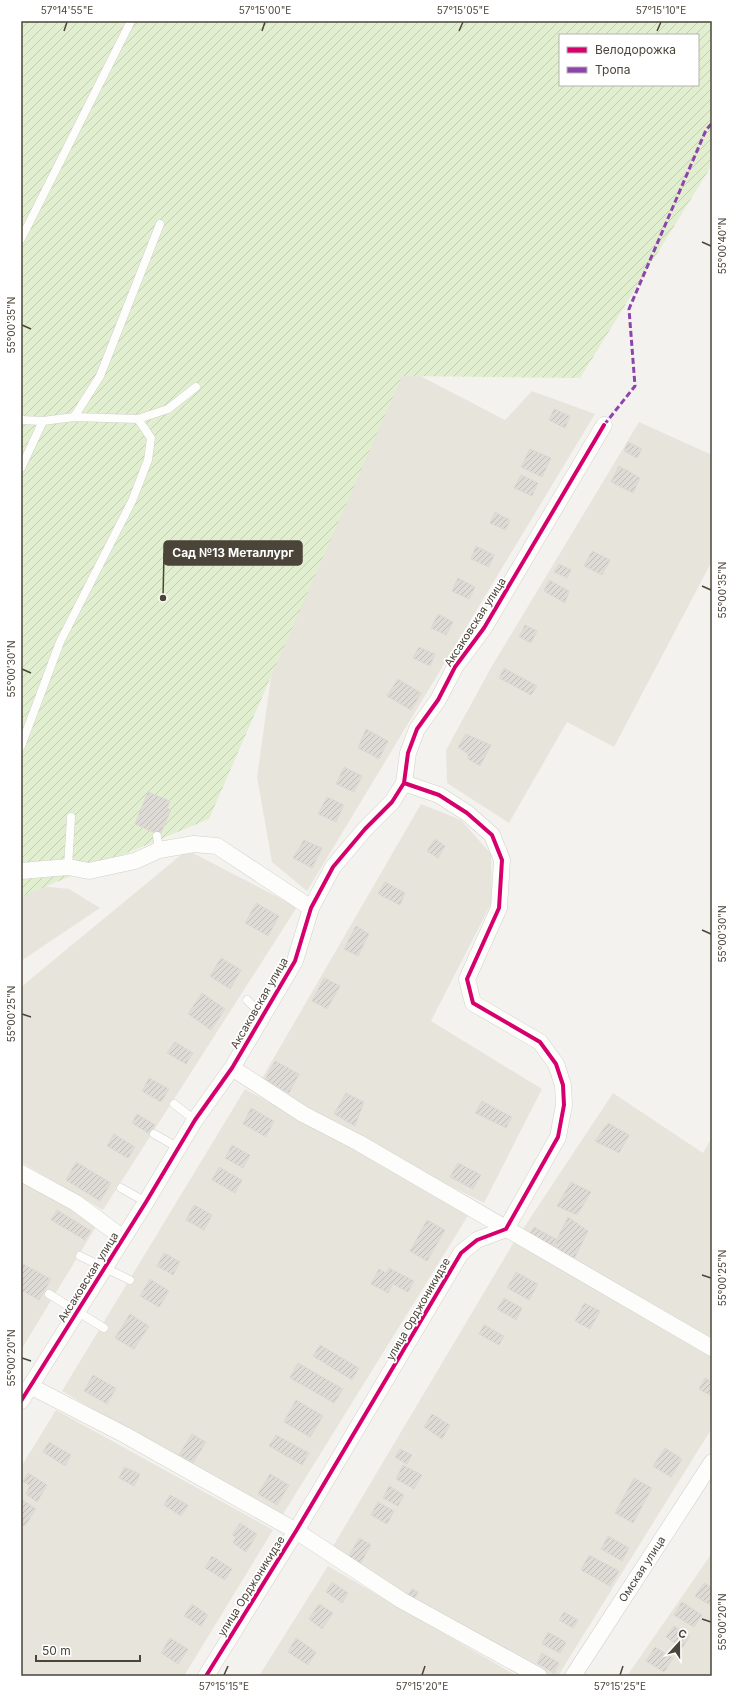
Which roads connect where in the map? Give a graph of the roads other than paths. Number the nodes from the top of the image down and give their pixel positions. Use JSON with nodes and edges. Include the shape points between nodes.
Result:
{"nodes":[{"id":1,"x":131,"y":21,"type":"edge"},
{"id":2,"x":160,"y":224,"type":"dead end"},
{"id":3,"x":21,"y":239,"type":"edge"},
{"id":4,"x":196,"y":387,"type":"dead end"},
{"id":5,"x":74,"y":416,"type":"junction"},
{"id":6,"x":138,"y":419,"type":"junction"},
{"id":7,"x":21,"y":420,"type":"edge"},
{"id":8,"x":43,"y":421,"type":"junction"},
{"id":9,"x":604,"y":425,"type":"dead end"},
{"id":10,"x":21,"y":468,"type":"edge"},
{"id":11,"x":21,"y":746,"type":"edge"},
{"id":12,"x":404,"y":783,"type":"junction"},
{"id":13,"x":71,"y":818,"type":"dead end"},
{"id":14,"x":68,"y":867,"type":"junction"},
{"id":15,"x":21,"y":871,"type":"edge"},
{"id":16,"x":311,"y":908,"type":"junction"},
{"id":17,"x":247,"y":1000,"type":"dead end"},
{"id":18,"x":262,"y":1016,"type":"junction"},
{"id":19,"x":232,"y":1068,"type":"junction"},
{"id":20,"x":174,"y":1104,"type":"dead end"},
{"id":21,"x":195,"y":1120,"type":"junction"},
{"id":22,"x":154,"y":1134,"type":"dead end"},
{"id":23,"x":179,"y":1148,"type":"junction"},
{"id":24,"x":21,"y":1173,"type":"edge"},
{"id":25,"x":121,"y":1188,"type":"dead end"},
{"id":26,"x":146,"y":1202,"type":"junction"},
{"id":27,"x":506,"y":1229,"type":"junction"},
{"id":28,"x":123,"y":1238,"type":"junction"},
{"id":29,"x":80,"y":1256,"type":"dead end"},
{"id":30,"x":104,"y":1268,"type":"junction"},
{"id":31,"x":130,"y":1280,"type":"dead end"},
{"id":32,"x":49,"y":1294,"type":"dead end"},
{"id":33,"x":77,"y":1311,"type":"junction"},
{"id":34,"x":104,"y":1328,"type":"dead end"},
{"id":35,"x":712,"y":1348,"type":"edge"},
{"id":36,"x":30,"y":1386,"type":"junction"},
{"id":37,"x":21,"y":1400,"type":"edge"},
{"id":38,"x":712,"y":1462,"type":"edge"},
{"id":39,"x":296,"y":1531,"type":"junction"},
{"id":40,"x":206,"y":1676,"type":"edge"},
{"id":41,"x":539,"y":1676,"type":"edge"},
{"id":42,"x":573,"y":1676,"type":"edge"}],
"edges":[{"from":1,"to":3,"type":"lane"},
{"from":2,"to":5,"type":"lane","via":[[100,376]]},
{"from":4,"to":6,"type":"lane","via":[[168,409]]},
{"from":5,"to":6,"type":"lane"},
{"from":5,"to":8,"type":"lane"},
{"from":6,"to":11,"type":"lane","via":[[151,438],[148,460],[132,501],[60,642]]},
{"from":7,"to":8,"type":"lane"},
{"from":8,"to":10,"type":"lane"},
{"from":9,"to":12,"type":"street","name":"Аксаковская улица","via":[[484,628],[455,667],[438,700],[417,729],[408,753]]},
{"from":12,"to":16,"type":"street","name":"Аксаковская улица","via":[[392,802],[333,867]]},
{"from":12,"to":27,"type":"street","via":[[439,795],[467,813],[492,835],[502,860],[499,908],[467,979],[473,1003],[540,1042],[556,1064],[563,1085],[564,1105],[558,1137]]},
{"from":13,"to":14,"type":"lane"},
{"from":14,"to":15,"type":"street"},
{"from":14,"to":16,"type":"street","via":[[89,871],[135,860],[158,843],[217,846]]},
{"from":16,"to":18,"type":"street","name":"Аксаковская улица","via":[[295,961]]},
{"from":17,"to":18,"type":"lane"},
{"from":18,"to":19,"type":"street","name":"Аксаковская улица"},
{"from":19,"to":21,"type":"street","name":"Аксаковская улица"},
{"from":19,"to":27,"type":"street","via":[[303,1114],[359,1143]]},
{"from":20,"to":21,"type":"lane"},
{"from":21,"to":23,"type":"street","name":"Аксаковская улица"},
{"from":22,"to":23,"type":"lane"},
{"from":23,"to":26,"type":"street","name":"Аксаковская улица"},
{"from":24,"to":28,"type":"street","via":[[76,1203]]},
{"from":25,"to":26,"type":"lane"},
{"from":26,"to":28,"type":"street","name":"Аксаковская улица"},
{"from":27,"to":35,"type":"street"},
{"from":27,"to":39,"type":"street","name":"улица Орджоникидзе","via":[[477,1240],[461,1253]]},
{"from":28,"to":30,"type":"street","name":"Аксаковская улица"},
{"from":29,"to":30,"type":"lane"},
{"from":30,"to":31,"type":"lane"},
{"from":30,"to":33,"type":"street","name":"Аксаковская улица"},
{"from":32,"to":33,"type":"lane"},
{"from":33,"to":34,"type":"lane"},
{"from":33,"to":36,"type":"street","name":"Аксаковская улица"},
{"from":36,"to":37,"type":"street","name":"Аксаковская улица"},
{"from":36,"to":39,"type":"street","via":[[125,1434]]},
{"from":38,"to":42,"type":"street","name":"Омская улица"},
{"from":39,"to":40,"type":"street","name":"улица Орджоникидзе"},
{"from":39,"to":41,"type":"street","via":[[401,1600]]}]}
